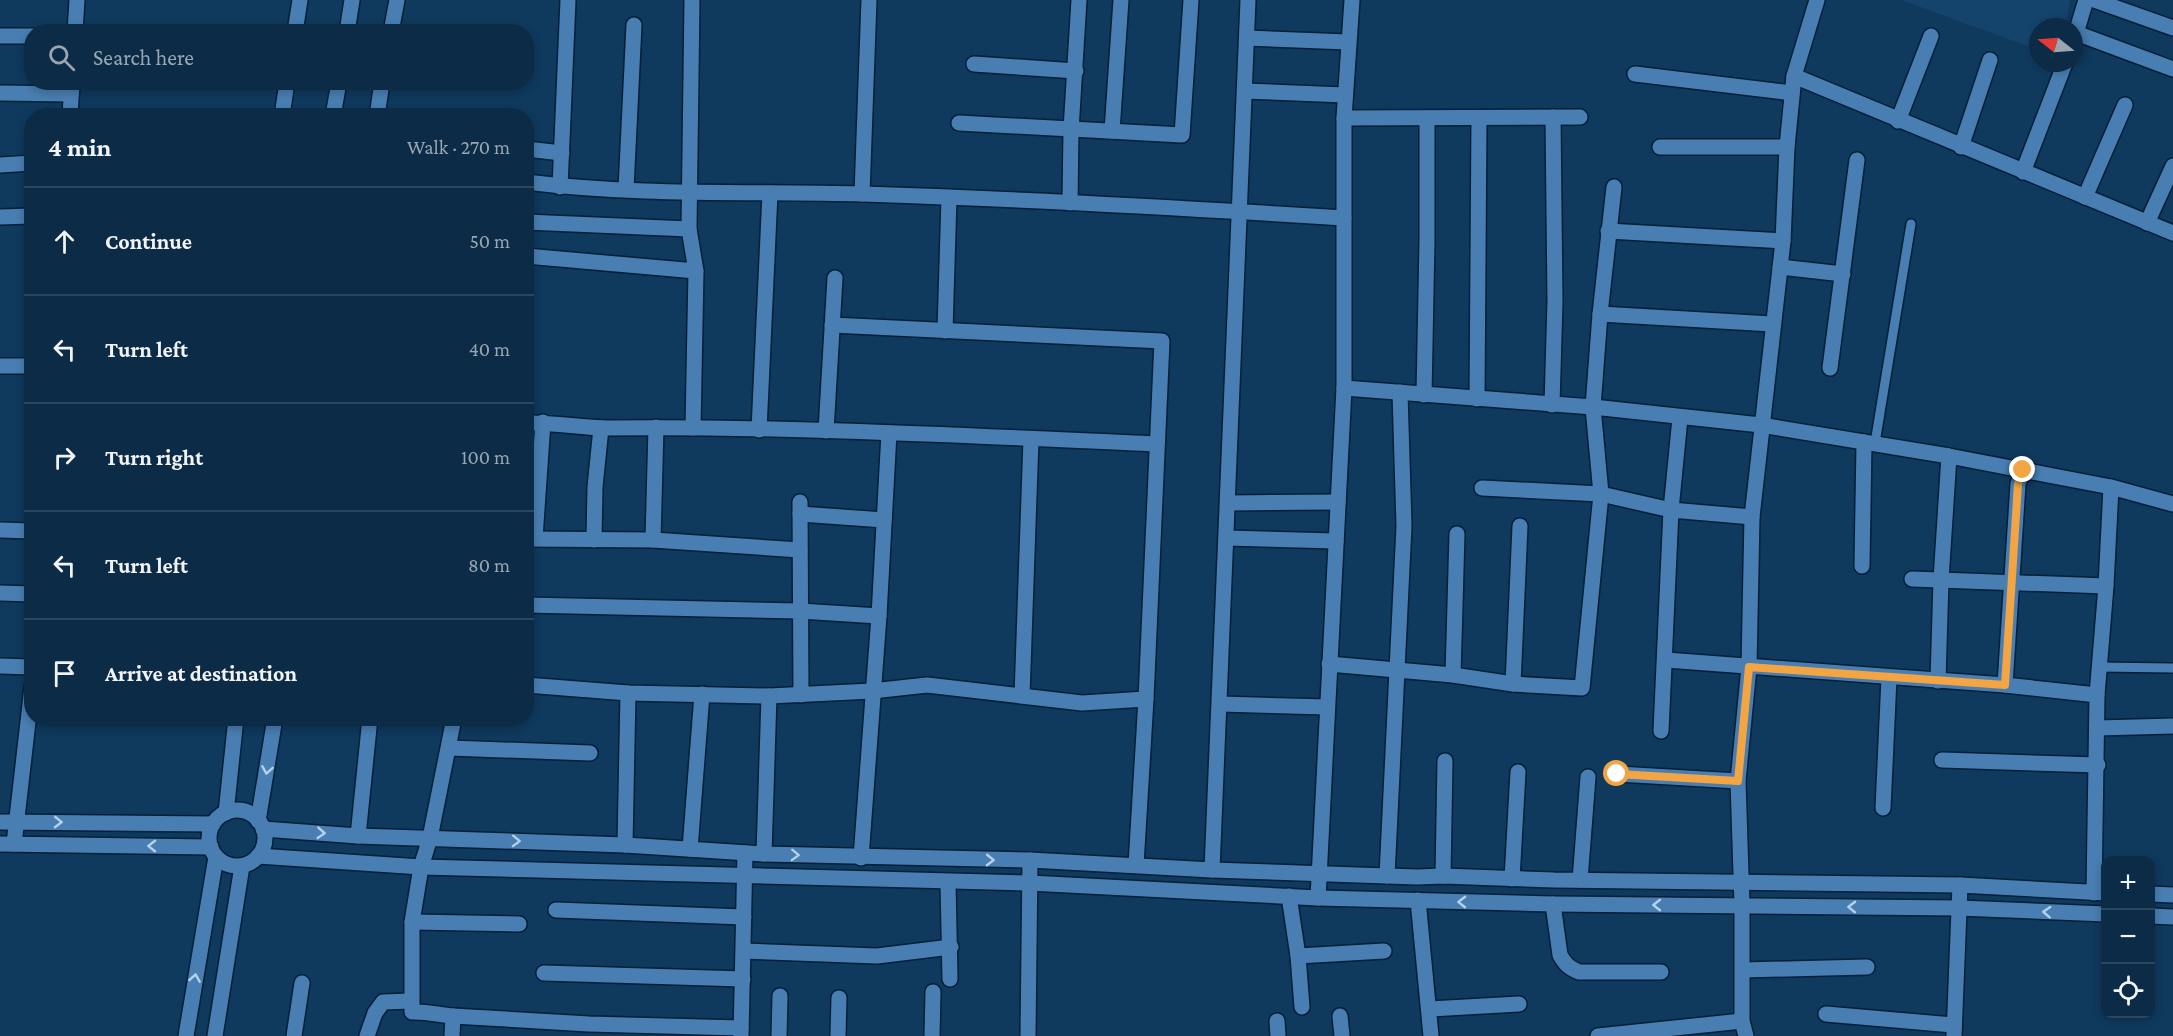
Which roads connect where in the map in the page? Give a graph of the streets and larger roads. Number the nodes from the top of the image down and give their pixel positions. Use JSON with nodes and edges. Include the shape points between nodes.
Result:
{"nodes":[{"id":1,"x":77,"y":0,"type":"edge"},
{"id":2,"x":300,"y":0,"type":"edge"},
{"id":3,"x":352,"y":0,"type":"edge"},
{"id":4,"x":397,"y":0,"type":"edge"},
{"id":5,"x":568,"y":0,"type":"edge"},
{"id":6,"x":692,"y":0,"type":"edge"},
{"id":7,"x":869,"y":0,"type":"edge"},
{"id":8,"x":1079,"y":0,"type":"edge"},
{"id":9,"x":1121,"y":0,"type":"edge"},
{"id":10,"x":1191,"y":0,"type":"edge"},
{"id":11,"x":1248,"y":0,"type":"edge"},
{"id":12,"x":1352,"y":0,"type":"edge"},
{"id":13,"x":1817,"y":0,"type":"edge"},
{"id":14,"x":2086,"y":0,"type":"edge"},
{"id":15,"x":2094,"y":0,"type":"edge"},
{"id":16,"x":2080,"y":18,"type":"edge"},
{"id":17,"x":76,"y":24,"type":"edge"},
{"id":18,"x":296,"y":24,"type":"edge"},
{"id":19,"x":348,"y":24,"type":"edge"},
{"id":20,"x":392,"y":24,"type":"edge"},
{"id":21,"x":634,"y":25,"type":"dead end"},
{"id":22,"x":2173,"y":28,"type":"edge"},
{"id":23,"x":0,"y":36,"type":"edge"},
{"id":24,"x":24,"y":36,"type":"edge"},
{"id":25,"x":1931,"y":36,"type":"dead end"},
{"id":26,"x":1247,"y":38,"type":"junction"},
{"id":27,"x":2083,"y":39,"type":"edge"},
{"id":28,"x":1348,"y":42,"type":"junction"},
{"id":29,"x":1990,"y":60,"type":"dead end"},
{"id":30,"x":974,"y":64,"type":"dead end"},
{"id":31,"x":2173,"y":69,"type":"edge"},
{"id":32,"x":1076,"y":70,"type":"junction"},
{"id":33,"x":2062,"y":72,"type":"edge"},
{"id":34,"x":1635,"y":74,"type":"dead end"},
{"id":35,"x":1794,"y":76,"type":"junction"},
{"id":36,"x":43,"y":90,"type":"edge"},
{"id":37,"x":72,"y":90,"type":"edge"},
{"id":38,"x":286,"y":90,"type":"edge"},
{"id":39,"x":338,"y":90,"type":"edge"},
{"id":40,"x":381,"y":90,"type":"edge"},
{"id":41,"x":1245,"y":91,"type":"junction"},
{"id":42,"x":0,"y":93,"type":"edge"},
{"id":43,"x":1792,"y":93,"type":"junction"},
{"id":44,"x":1345,"y":94,"type":"junction"},
{"id":45,"x":2125,"y":105,"type":"dead end"},
{"id":46,"x":71,"y":108,"type":"edge"},
{"id":47,"x":283,"y":108,"type":"edge"},
{"id":48,"x":334,"y":108,"type":"edge"},
{"id":49,"x":378,"y":108,"type":"edge"},
{"id":50,"x":1553,"y":117,"type":"junction"},
{"id":51,"x":1580,"y":117,"type":"dead end"},
{"id":52,"x":1344,"y":118,"type":"junction"},
{"id":53,"x":1427,"y":118,"type":"junction"},
{"id":54,"x":1479,"y":118,"type":"junction"},
{"id":55,"x":1898,"y":121,"type":"junction"},
{"id":56,"x":959,"y":123,"type":"dead end"},
{"id":57,"x":1071,"y":130,"type":"junction"},
{"id":58,"x":1112,"y":131,"type":"junction"},
{"id":59,"x":1660,"y":147,"type":"dead end"},
{"id":60,"x":1787,"y":147,"type":"junction"},
{"id":61,"x":1961,"y":147,"type":"junction"},
{"id":62,"x":534,"y":150,"type":"edge"},
{"id":63,"x":562,"y":153,"type":"junction"},
{"id":64,"x":1857,"y":160,"type":"dead end"},
{"id":65,"x":24,"y":164,"type":"edge"},
{"id":66,"x":0,"y":165,"type":"edge"},
{"id":67,"x":2173,"y":166,"type":"edge"},
{"id":68,"x":2023,"y":172,"type":"junction"},
{"id":69,"x":534,"y":183,"type":"edge"},
{"id":70,"x":560,"y":187,"type":"junction"},
{"id":71,"x":1614,"y":187,"type":"dead end"},
{"id":72,"x":626,"y":189,"type":"junction"},
{"id":73,"x":690,"y":192,"type":"junction"},
{"id":74,"x":770,"y":193,"type":"junction"},
{"id":75,"x":862,"y":194,"type":"junction"},
{"id":76,"x":2085,"y":197,"type":"junction"},
{"id":77,"x":949,"y":198,"type":"junction"},
{"id":78,"x":1070,"y":203,"type":"junction"},
{"id":79,"x":1240,"y":211,"type":"junction"},
{"id":80,"x":24,"y":216,"type":"edge"},
{"id":81,"x":0,"y":217,"type":"edge"},
{"id":82,"x":1344,"y":218,"type":"junction"},
{"id":83,"x":534,"y":222,"type":"edge"},
{"id":84,"x":2147,"y":223,"type":"junction"},
{"id":85,"x":689,"y":230,"type":"junction"},
{"id":86,"x":1608,"y":231,"type":"junction"},
{"id":87,"x":2173,"y":233,"type":"edge"},
{"id":88,"x":1783,"y":241,"type":"junction"},
{"id":89,"x":534,"y":257,"type":"edge"},
{"id":90,"x":1780,"y":267,"type":"junction"},
{"id":91,"x":696,"y":271,"type":"junction"},
{"id":92,"x":1843,"y":274,"type":"junction"},
{"id":93,"x":835,"y":278,"type":"dead end"},
{"id":94,"x":1600,"y":314,"type":"junction"},
{"id":95,"x":1772,"y":324,"type":"junction"},
{"id":96,"x":832,"y":325,"type":"junction"},
{"id":97,"x":945,"y":331,"type":"junction"},
{"id":98,"x":0,"y":366,"type":"edge"},
{"id":99,"x":24,"y":366,"type":"edge"},
{"id":100,"x":1830,"y":368,"type":"dead end"},
{"id":101,"x":1344,"y":388,"type":"junction"},
{"id":102,"x":1400,"y":392,"type":"junction"},
{"id":103,"x":1424,"y":395,"type":"junction"},
{"id":104,"x":1477,"y":399,"type":"junction"},
{"id":105,"x":1552,"y":405,"type":"junction"},
{"id":106,"x":1593,"y":407,"type":"junction"},
{"id":107,"x":1680,"y":417,"type":"junction"},
{"id":108,"x":543,"y":422,"type":"junction"},
{"id":109,"x":534,"y":423,"type":"edge"},
{"id":110,"x":1761,"y":425,"type":"junction"},
{"id":111,"x":602,"y":428,"type":"junction"},
{"id":112,"x":656,"y":428,"type":"junction"},
{"id":113,"x":693,"y":428,"type":"junction"},
{"id":114,"x":759,"y":430,"type":"junction"},
{"id":115,"x":826,"y":431,"type":"junction"},
{"id":116,"x":889,"y":433,"type":"junction"},
{"id":117,"x":1031,"y":439,"type":"junction"},
{"id":118,"x":1870,"y":443,"type":"junction"},
{"id":119,"x":1157,"y":444,"type":"junction"},
{"id":120,"x":1949,"y":456,"type":"junction"},
{"id":121,"x":2023,"y":470,"type":"junction"},
{"id":122,"x":2111,"y":487,"type":"junction"},
{"id":123,"x":1482,"y":488,"type":"dead end"},
{"id":124,"x":1601,"y":494,"type":"junction"},
{"id":125,"x":1338,"y":502,"type":"junction"},
{"id":126,"x":1229,"y":503,"type":"junction"},
{"id":127,"x":2173,"y":504,"type":"edge"},
{"id":128,"x":534,"y":510,"type":"edge"},
{"id":129,"x":1671,"y":510,"type":"junction"},
{"id":130,"x":1752,"y":517,"type":"junction"},
{"id":131,"x":885,"y":520,"type":"junction"},
{"id":132,"x":1520,"y":526,"type":"dead end"},
{"id":133,"x":0,"y":530,"type":"edge"},
{"id":134,"x":24,"y":531,"type":"edge"},
{"id":135,"x":1456,"y":534,"type":"dead end"},
{"id":136,"x":1227,"y":538,"type":"junction"},
{"id":137,"x":534,"y":539,"type":"edge"},
{"id":138,"x":594,"y":540,"type":"junction"},
{"id":139,"x":653,"y":540,"type":"junction"},
{"id":140,"x":1336,"y":541,"type":"junction"},
{"id":141,"x":800,"y":550,"type":"junction"},
{"id":142,"x":1862,"y":566,"type":"dead end"},
{"id":143,"x":1912,"y":579,"type":"dead end"},
{"id":144,"x":1941,"y":580,"type":"junction"},
{"id":145,"x":2012,"y":583,"type":"junction"},
{"id":146,"x":2106,"y":586,"type":"junction"},
{"id":147,"x":0,"y":593,"type":"edge"},
{"id":148,"x":24,"y":594,"type":"edge"},
{"id":149,"x":534,"y":605,"type":"edge"},
{"id":150,"x":800,"y":611,"type":"junction"},
{"id":151,"x":879,"y":615,"type":"junction"},
{"id":152,"x":1666,"y":660,"type":"junction"},
{"id":153,"x":1329,"y":664,"type":"junction"},
{"id":154,"x":0,"y":666,"type":"edge"},
{"id":155,"x":24,"y":667,"type":"edge"},
{"id":156,"x":1749,"y":667,"type":"junction"},
{"id":157,"x":1397,"y":671,"type":"junction"},
{"id":158,"x":1453,"y":675,"type":"junction"},
{"id":159,"x":1889,"y":678,"type":"junction"},
{"id":160,"x":1938,"y":681,"type":"junction"},
{"id":161,"x":1513,"y":684,"type":"junction"},
{"id":162,"x":2005,"y":685,"type":"junction"},
{"id":163,"x":534,"y":686,"type":"edge"},
{"id":164,"x":872,"y":691,"type":"junction"},
{"id":165,"x":628,"y":693,"type":"junction"},
{"id":166,"x":702,"y":694,"type":"junction"},
{"id":167,"x":801,"y":695,"type":"junction"},
{"id":168,"x":2097,"y":695,"type":"junction"},
{"id":169,"x":769,"y":696,"type":"junction"},
{"id":170,"x":1022,"y":696,"type":"junction"},
{"id":171,"x":1146,"y":699,"type":"junction"},
{"id":172,"x":1220,"y":704,"type":"junction"},
{"id":173,"x":1327,"y":707,"type":"junction"},
{"id":174,"x":28,"y":726,"type":"edge"},
{"id":175,"x":235,"y":726,"type":"edge"},
{"id":176,"x":274,"y":726,"type":"edge"},
{"id":177,"x":369,"y":726,"type":"edge"},
{"id":178,"x":453,"y":726,"type":"edge"},
{"id":179,"x":2173,"y":726,"type":"edge"},
{"id":180,"x":2097,"y":728,"type":"junction"},
{"id":181,"x":1661,"y":731,"type":"dead end"},
{"id":182,"x":449,"y":748,"type":"junction"},
{"id":183,"x":590,"y":753,"type":"dead end"},
{"id":184,"x":1942,"y":760,"type":"dead end"},
{"id":185,"x":1445,"y":761,"type":"dead end"},
{"id":186,"x":2098,"y":765,"type":"junction"},
{"id":187,"x":1518,"y":772,"type":"dead end"},
{"id":188,"x":1617,"y":774,"type":"dead end"},
{"id":189,"x":1588,"y":777,"type":"dead end"},
{"id":190,"x":1738,"y":781,"type":"junction"},
{"id":191,"x":1883,"y":808,"type":"dead end"},
{"id":192,"x":226,"y":813,"type":"junction"},
{"id":193,"x":0,"y":822,"type":"edge"},
{"id":194,"x":17,"y":822,"type":"junction"},
{"id":195,"x":213,"y":824,"type":"junction"},
{"id":196,"x":261,"y":825,"type":"junction"},
{"id":197,"x":358,"y":836,"type":"junction"},
{"id":198,"x":430,"y":838,"type":"junction"},
{"id":199,"x":7,"y":844,"type":"edge"},
{"id":200,"x":625,"y":845,"type":"junction"},
{"id":201,"x":690,"y":849,"type":"junction"},
{"id":202,"x":213,"y":852,"type":"junction"},
{"id":203,"x":746,"y":853,"type":"junction"},
{"id":204,"x":764,"y":854,"type":"junction"},
{"id":205,"x":258,"y":856,"type":"junction"},
{"id":206,"x":861,"y":858,"type":"junction"},
{"id":207,"x":1030,"y":860,"type":"junction"},
{"id":208,"x":1136,"y":865,"type":"junction"},
{"id":209,"x":242,"y":866,"type":"junction"},
{"id":210,"x":421,"y":867,"type":"junction"},
{"id":211,"x":1212,"y":870,"type":"junction"},
{"id":212,"x":1320,"y":874,"type":"junction"},
{"id":213,"x":1388,"y":876,"type":"junction"},
{"id":214,"x":1443,"y":876,"type":"junction"},
{"id":215,"x":744,"y":877,"type":"junction"},
{"id":216,"x":1512,"y":879,"type":"junction"},
{"id":217,"x":1580,"y":880,"type":"junction"},
{"id":218,"x":948,"y":882,"type":"junction"},
{"id":219,"x":1742,"y":882,"type":"junction"},
{"id":220,"x":1029,"y":884,"type":"junction"},
{"id":221,"x":1960,"y":885,"type":"junction"},
{"id":222,"x":2100,"y":893,"type":"edge"},
{"id":223,"x":2155,"y":894,"type":"edge"},
{"id":224,"x":2173,"y":895,"type":"edge"},
{"id":225,"x":1289,"y":896,"type":"junction"},
{"id":226,"x":1318,"y":898,"type":"junction"},
{"id":227,"x":1418,"y":900,"type":"junction"},
{"id":228,"x":1553,"y":904,"type":"junction"},
{"id":229,"x":1743,"y":906,"type":"junction"},
{"id":230,"x":1959,"y":908,"type":"junction"},
{"id":231,"x":556,"y":910,"type":"dead end"},
{"id":232,"x":2101,"y":915,"type":"edge"},
{"id":233,"x":2155,"y":916,"type":"edge"},
{"id":234,"x":744,"y":917,"type":"junction"},
{"id":235,"x":2173,"y":917,"type":"edge"},
{"id":236,"x":412,"y":922,"type":"junction"},
{"id":237,"x":519,"y":924,"type":"dead end"},
{"id":238,"x":951,"y":946,"type":"junction"},
{"id":239,"x":744,"y":951,"type":"junction"},
{"id":240,"x":1384,"y":951,"type":"dead end"},
{"id":241,"x":1298,"y":956,"type":"junction"},
{"id":242,"x":1867,"y":968,"type":"dead end"},
{"id":243,"x":1743,"y":970,"type":"junction"},
{"id":244,"x":1661,"y":972,"type":"dead end"},
{"id":245,"x":544,"y":973,"type":"dead end"},
{"id":246,"x":743,"y":979,"type":"junction"},
{"id":247,"x":950,"y":979,"type":"dead end"},
{"id":248,"x":303,"y":983,"type":"dead end"},
{"id":249,"x":933,"y":992,"type":"dead end"},
{"id":250,"x":780,"y":996,"type":"dead end"},
{"id":251,"x":839,"y":998,"type":"dead end"},
{"id":252,"x":411,"y":1000,"type":"junction"},
{"id":253,"x":1519,"y":1004,"type":"dead end"},
{"id":254,"x":1302,"y":1007,"type":"dead end"},
{"id":255,"x":1430,"y":1009,"type":"junction"},
{"id":256,"x":1826,"y":1014,"type":"dead end"},
{"id":257,"x":453,"y":1016,"type":"junction"},
{"id":258,"x":1340,"y":1016,"type":"dead end"},
{"id":259,"x":1744,"y":1028,"type":"edge"},
{"id":260,"x":589,"y":1030,"type":"edge"},
{"id":261,"x":1953,"y":1030,"type":"edge"},
{"id":262,"x":653,"y":1031,"type":"edge"},
{"id":263,"x":741,"y":1032,"type":"edge"},
{"id":264,"x":186,"y":1036,"type":"edge"},
{"id":265,"x":215,"y":1036,"type":"edge"},
{"id":266,"x":294,"y":1036,"type":"edge"},
{"id":267,"x":367,"y":1036,"type":"edge"},
{"id":268,"x":452,"y":1036,"type":"edge"},
{"id":269,"x":779,"y":1036,"type":"edge"},
{"id":270,"x":838,"y":1036,"type":"edge"},
{"id":271,"x":932,"y":1036,"type":"edge"},
{"id":272,"x":1028,"y":1036,"type":"edge"},
{"id":273,"x":1342,"y":1036,"type":"edge"},
{"id":274,"x":1431,"y":1036,"type":"edge"},
{"id":275,"x":1598,"y":1036,"type":"edge"}],
"edges":[{"from":1,"to":17,"type":"street"},
{"from":2,"to":18,"type":"street"},
{"from":3,"to":19,"type":"street"},
{"from":4,"to":20,"type":"street"},
{"from":5,"to":63,"type":"street"},
{"from":6,"to":73,"type":"street"},
{"from":7,"to":75,"type":"street"},
{"from":8,"to":32,"type":"street"},
{"from":9,"to":58,"type":"street"},
{"from":10,"to":58,"type":"street","via":[[1182,135]]},
{"from":11,"to":26,"type":"street"},
{"from":12,"to":28,"type":"street"},
{"from":13,"to":35,"type":"street"},
{"from":14,"to":16,"type":"street"},
{"from":15,"to":22,"type":"street"},
{"from":21,"to":72,"type":"street"},
{"from":23,"to":24,"type":"street"},
{"from":25,"to":55,"type":"street"},
{"from":26,"to":28,"type":"street"},
{"from":26,"to":41,"type":"street"},
{"from":27,"to":31,"type":"street"},
{"from":28,"to":44,"type":"street"},
{"from":29,"to":61,"type":"street"},
{"from":30,"to":32,"type":"street"},
{"from":32,"to":57,"type":"street"},
{"from":33,"to":68,"type":"street"},
{"from":34,"to":43,"type":"street"},
{"from":35,"to":43,"type":"street"},
{"from":35,"to":55,"type":"street"},
{"from":36,"to":42,"type":"street"},
{"from":37,"to":46,"type":"street"},
{"from":38,"to":47,"type":"street"},
{"from":39,"to":48,"type":"street"},
{"from":40,"to":49,"type":"street"},
{"from":41,"to":44,"type":"street"},
{"from":41,"to":79,"type":"street"},
{"from":43,"to":60,"type":"street"},
{"from":44,"to":52,"type":"street"},
{"from":45,"to":76,"type":"street"},
{"from":50,"to":51,"type":"street"},
{"from":50,"to":54,"type":"street"},
{"from":50,"to":105,"type":"street"},
{"from":52,"to":53,"type":"street"},
{"from":52,"to":82,"type":"street"},
{"from":53,"to":54,"type":"street"},
{"from":53,"to":103,"type":"street"},
{"from":54,"to":104,"type":"street"},
{"from":55,"to":61,"type":"street"},
{"from":56,"to":57,"type":"street"},
{"from":57,"to":58,"type":"street"},
{"from":57,"to":78,"type":"street"},
{"from":59,"to":60,"type":"street"},
{"from":60,"to":88,"type":"street"},
{"from":61,"to":68,"type":"street"},
{"from":62,"to":63,"type":"street"},
{"from":63,"to":70,"type":"street"},
{"from":64,"to":92,"type":"street"},
{"from":65,"to":66,"type":"street"},
{"from":67,"to":84,"type":"street"},
{"from":68,"to":76,"type":"street"},
{"from":69,"to":70,"type":"street"},
{"from":70,"to":72,"type":"street"},
{"from":71,"to":86,"type":"street"},
{"from":72,"to":73,"type":"street"},
{"from":73,"to":74,"type":"street"},
{"from":73,"to":85,"type":"street"},
{"from":74,"to":75,"type":"street"},
{"from":74,"to":114,"type":"street"},
{"from":75,"to":77,"type":"street"},
{"from":76,"to":84,"type":"street"},
{"from":77,"to":78,"type":"street"},
{"from":77,"to":97,"type":"street"},
{"from":78,"to":79,"type":"street"},
{"from":79,"to":82,"type":"street"},
{"from":79,"to":126,"type":"street"},
{"from":80,"to":81,"type":"street"},
{"from":82,"to":101,"type":"street"},
{"from":83,"to":85,"type":"street"},
{"from":84,"to":87,"type":"street"},
{"from":85,"to":91,"type":"street"},
{"from":86,"to":88,"type":"street"},
{"from":86,"to":94,"type":"street"},
{"from":88,"to":90,"type":"street"},
{"from":89,"to":91,"type":"street"},
{"from":90,"to":92,"type":"street"},
{"from":90,"to":95,"type":"street"},
{"from":91,"to":113,"type":"street"},
{"from":92,"to":100,"type":"street"},
{"from":93,"to":96,"type":"street"},
{"from":94,"to":95,"type":"street"},
{"from":94,"to":106,"type":"street"},
{"from":95,"to":110,"type":"street"},
{"from":96,"to":97,"type":"street"},
{"from":96,"to":115,"type":"street"},
{"from":97,"to":119,"type":"street","via":[[1162,341]]},
{"from":98,"to":99,"type":"street"},
{"from":101,"to":102,"type":"street"},
{"from":101,"to":125,"type":"street"},
{"from":102,"to":103,"type":"street"},
{"from":102,"to":157,"type":"street","via":[[1404,526]]},
{"from":103,"to":104,"type":"street"},
{"from":104,"to":105,"type":"street"},
{"from":105,"to":106,"type":"street"},
{"from":106,"to":107,"type":"street"},
{"from":106,"to":124,"type":"street"},
{"from":107,"to":110,"type":"street"},
{"from":107,"to":129,"type":"street"},
{"from":108,"to":109,"type":"street"},
{"from":108,"to":111,"type":"street"},
{"from":108,"to":128,"type":"street"},
{"from":110,"to":118,"type":"street"},
{"from":110,"to":130,"type":"street"},
{"from":111,"to":112,"type":"street"},
{"from":111,"to":138,"type":"street"},
{"from":112,"to":113,"type":"street"},
{"from":112,"to":139,"type":"street"},
{"from":113,"to":114,"type":"street"},
{"from":114,"to":115,"type":"street"},
{"from":115,"to":116,"type":"street"},
{"from":116,"to":117,"type":"street"},
{"from":116,"to":131,"type":"street"},
{"from":117,"to":119,"type":"street"},
{"from":117,"to":170,"type":"street"},
{"from":118,"to":120,"type":"street"},
{"from":118,"to":142,"type":"street"},
{"from":119,"to":171,"type":"street"},
{"from":120,"to":121,"type":"street"},
{"from":120,"to":144,"type":"street"},
{"from":121,"to":122,"type":"street"},
{"from":121,"to":145,"type":"street","via":[[2018,484]]},
{"from":122,"to":127,"type":"street"},
{"from":122,"to":146,"type":"street"},
{"from":123,"to":124,"type":"street"},
{"from":124,"to":129,"type":"street"},
{"from":124,"to":161,"type":"street","via":[[1582,688]]},
{"from":125,"to":126,"type":"street"},
{"from":125,"to":140,"type":"street"},
{"from":126,"to":136,"type":"street"},
{"from":129,"to":130,"type":"street"},
{"from":129,"to":152,"type":"street"},
{"from":130,"to":156,"type":"street"},
{"from":131,"to":141,"type":"street","via":[[800,508]]},
{"from":131,"to":151,"type":"street"},
{"from":132,"to":161,"type":"street"},
{"from":133,"to":134,"type":"street"},
{"from":135,"to":158,"type":"street"},
{"from":136,"to":140,"type":"street"},
{"from":136,"to":172,"type":"street"},
{"from":137,"to":138,"type":"street"},
{"from":138,"to":139,"type":"street"},
{"from":139,"to":141,"type":"street"},
{"from":140,"to":153,"type":"street"},
{"from":141,"to":150,"type":"street"},
{"from":143,"to":144,"type":"street"},
{"from":144,"to":145,"type":"street"},
{"from":144,"to":160,"type":"street"},
{"from":145,"to":146,"type":"street"},
{"from":145,"to":162,"type":"street"},
{"from":146,"to":168,"type":"street"},
{"from":147,"to":148,"type":"street"},
{"from":149,"to":150,"type":"street"},
{"from":150,"to":151,"type":"street"},
{"from":150,"to":167,"type":"street"},
{"from":151,"to":164,"type":"street"},
{"from":152,"to":156,"type":"street"},
{"from":152,"to":181,"type":"street"},
{"from":153,"to":157,"type":"street"},
{"from":153,"to":173,"type":"street"},
{"from":154,"to":155,"type":"street"},
{"from":156,"to":159,"type":"street"},
{"from":156,"to":190,"type":"street"},
{"from":157,"to":158,"type":"street"},
{"from":157,"to":213,"type":"street"},
{"from":158,"to":161,"type":"street"},
{"from":159,"to":160,"type":"street"},
{"from":159,"to":191,"type":"street"},
{"from":160,"to":162,"type":"street"},
{"from":162,"to":168,"type":"street"},
{"from":163,"to":165,"type":"street"},
{"from":164,"to":167,"type":"street"},
{"from":164,"to":170,"type":"street","via":[[927,685]]},
{"from":164,"to":206,"type":"street"},
{"from":165,"to":166,"type":"street"},
{"from":165,"to":200,"type":"street"},
{"from":166,"to":169,"type":"street"},
{"from":166,"to":201,"type":"street"},
{"from":167,"to":169,"type":"street"},
{"from":168,"to":180,"type":"street"},
{"from":169,"to":204,"type":"street"},
{"from":170,"to":171,"type":"street","via":[[1082,703]]},
{"from":171,"to":208,"type":"street"},
{"from":172,"to":173,"type":"street"},
{"from":172,"to":211,"type":"street"},
{"from":173,"to":212,"type":"street"},
{"from":174,"to":194,"type":"street"},
{"from":175,"to":192,"type":"street"},
{"from":176,"to":196,"type":"street","one_way":true},
{"from":177,"to":197,"type":"street"},
{"from":178,"to":182,"type":"street"},
{"from":179,"to":180,"type":"street"},
{"from":180,"to":186,"type":"street"},
{"from":182,"to":183,"type":"street"},
{"from":182,"to":198,"type":"street"},
{"from":184,"to":186,"type":"street"},
{"from":185,"to":214,"type":"street"},
{"from":186,"to":222,"type":"street"},
{"from":187,"to":216,"type":"street"},
{"from":188,"to":190,"type":"street"},
{"from":189,"to":217,"type":"street"},
{"from":190,"to":219,"type":"street"},
{"from":192,"to":195,"type":"street"},
{"from":192,"to":196,"type":"street","via":[[243,811]]},
{"from":193,"to":194,"type":"street"},
{"from":194,"to":195,"type":"street","one_way":true},
{"from":194,"to":199,"type":"street"},
{"from":195,"to":202,"type":"street","via":[[209,832]]},
{"from":196,"to":197,"type":"street","one_way":true},
{"from":196,"to":205,"type":"street","via":[[265,838]]},
{"from":197,"to":198,"type":"street"},
{"from":198,"to":200,"type":"street","one_way":true},
{"from":198,"to":210,"type":"street"},
{"from":202,"to":199,"type":"street","one_way":true},
{"from":200,"to":201,"type":"street"},
{"from":201,"to":203,"type":"street"},
{"from":202,"to":209,"type":"street","via":[[223,863]]},
{"from":264,"to":202,"type":"street","one_way":true},
{"from":203,"to":204,"type":"street"},
{"from":203,"to":215,"type":"street"},
{"from":204,"to":206,"type":"street","one_way":true},
{"from":205,"to":209,"type":"street"},
{"from":205,"to":210,"type":"street"},
{"from":206,"to":207,"type":"street","one_way":true},
{"from":207,"to":208,"type":"street"},
{"from":207,"to":220,"type":"street"},
{"from":208,"to":211,"type":"street"},
{"from":209,"to":265,"type":"street"},
{"from":210,"to":215,"type":"street"},
{"from":210,"to":236,"type":"street"},
{"from":211,"to":212,"type":"street"},
{"from":212,"to":213,"type":"street"},
{"from":212,"to":226,"type":"street"},
{"from":213,"to":214,"type":"street"},
{"from":214,"to":216,"type":"street"},
{"from":215,"to":218,"type":"street"},
{"from":215,"to":234,"type":"street"},
{"from":216,"to":217,"type":"street"},
{"from":217,"to":219,"type":"street"},
{"from":218,"to":220,"type":"street"},
{"from":218,"to":238,"type":"street"},
{"from":219,"to":221,"type":"street"},
{"from":219,"to":229,"type":"street"},
{"from":220,"to":225,"type":"street"},
{"from":220,"to":272,"type":"street"},
{"from":221,"to":222,"type":"street"},
{"from":221,"to":230,"type":"street"},
{"from":223,"to":224,"type":"street"},
{"from":225,"to":226,"type":"street"},
{"from":225,"to":241,"type":"street"},
{"from":226,"to":227,"type":"street"},
{"from":228,"to":227,"type":"street","one_way":true},
{"from":227,"to":255,"type":"street"},
{"from":229,"to":228,"type":"street","one_way":true},
{"from":228,"to":244,"type":"street","via":[[1560,955],[1571,969]]},
{"from":230,"to":229,"type":"street","one_way":true},
{"from":229,"to":243,"type":"street"},
{"from":232,"to":230,"type":"street","one_way":true},
{"from":230,"to":261,"type":"street"},
{"from":231,"to":234,"type":"street"},
{"from":233,"to":235,"type":"street"},
{"from":234,"to":239,"type":"street"},
{"from":236,"to":237,"type":"street"},
{"from":236,"to":252,"type":"street"},
{"from":238,"to":239,"type":"street","via":[[877,956]]},
{"from":238,"to":247,"type":"street"},
{"from":239,"to":246,"type":"street"},
{"from":240,"to":241,"type":"street"},
{"from":241,"to":254,"type":"street"},
{"from":242,"to":243,"type":"street"},
{"from":243,"to":259,"type":"street"},
{"from":245,"to":246,"type":"street"},
{"from":246,"to":263,"type":"street"},
{"from":248,"to":266,"type":"street"},
{"from":249,"to":271,"type":"street"},
{"from":250,"to":269,"type":"street"},
{"from":251,"to":270,"type":"street"},
{"from":252,"to":257,"type":"street","via":[[412,1012]]},
{"from":252,"to":267,"type":"street","via":[[383,1002]]},
{"from":253,"to":255,"type":"street"},
{"from":255,"to":274,"type":"street"},
{"from":256,"to":261,"type":"street"},
{"from":257,"to":260,"type":"street"},
{"from":257,"to":268,"type":"street"},
{"from":258,"to":273,"type":"street"},
{"from":259,"to":275,"type":"street"},
{"from":260,"to":262,"type":"street"},
{"from":262,"to":263,"type":"street"}]}
